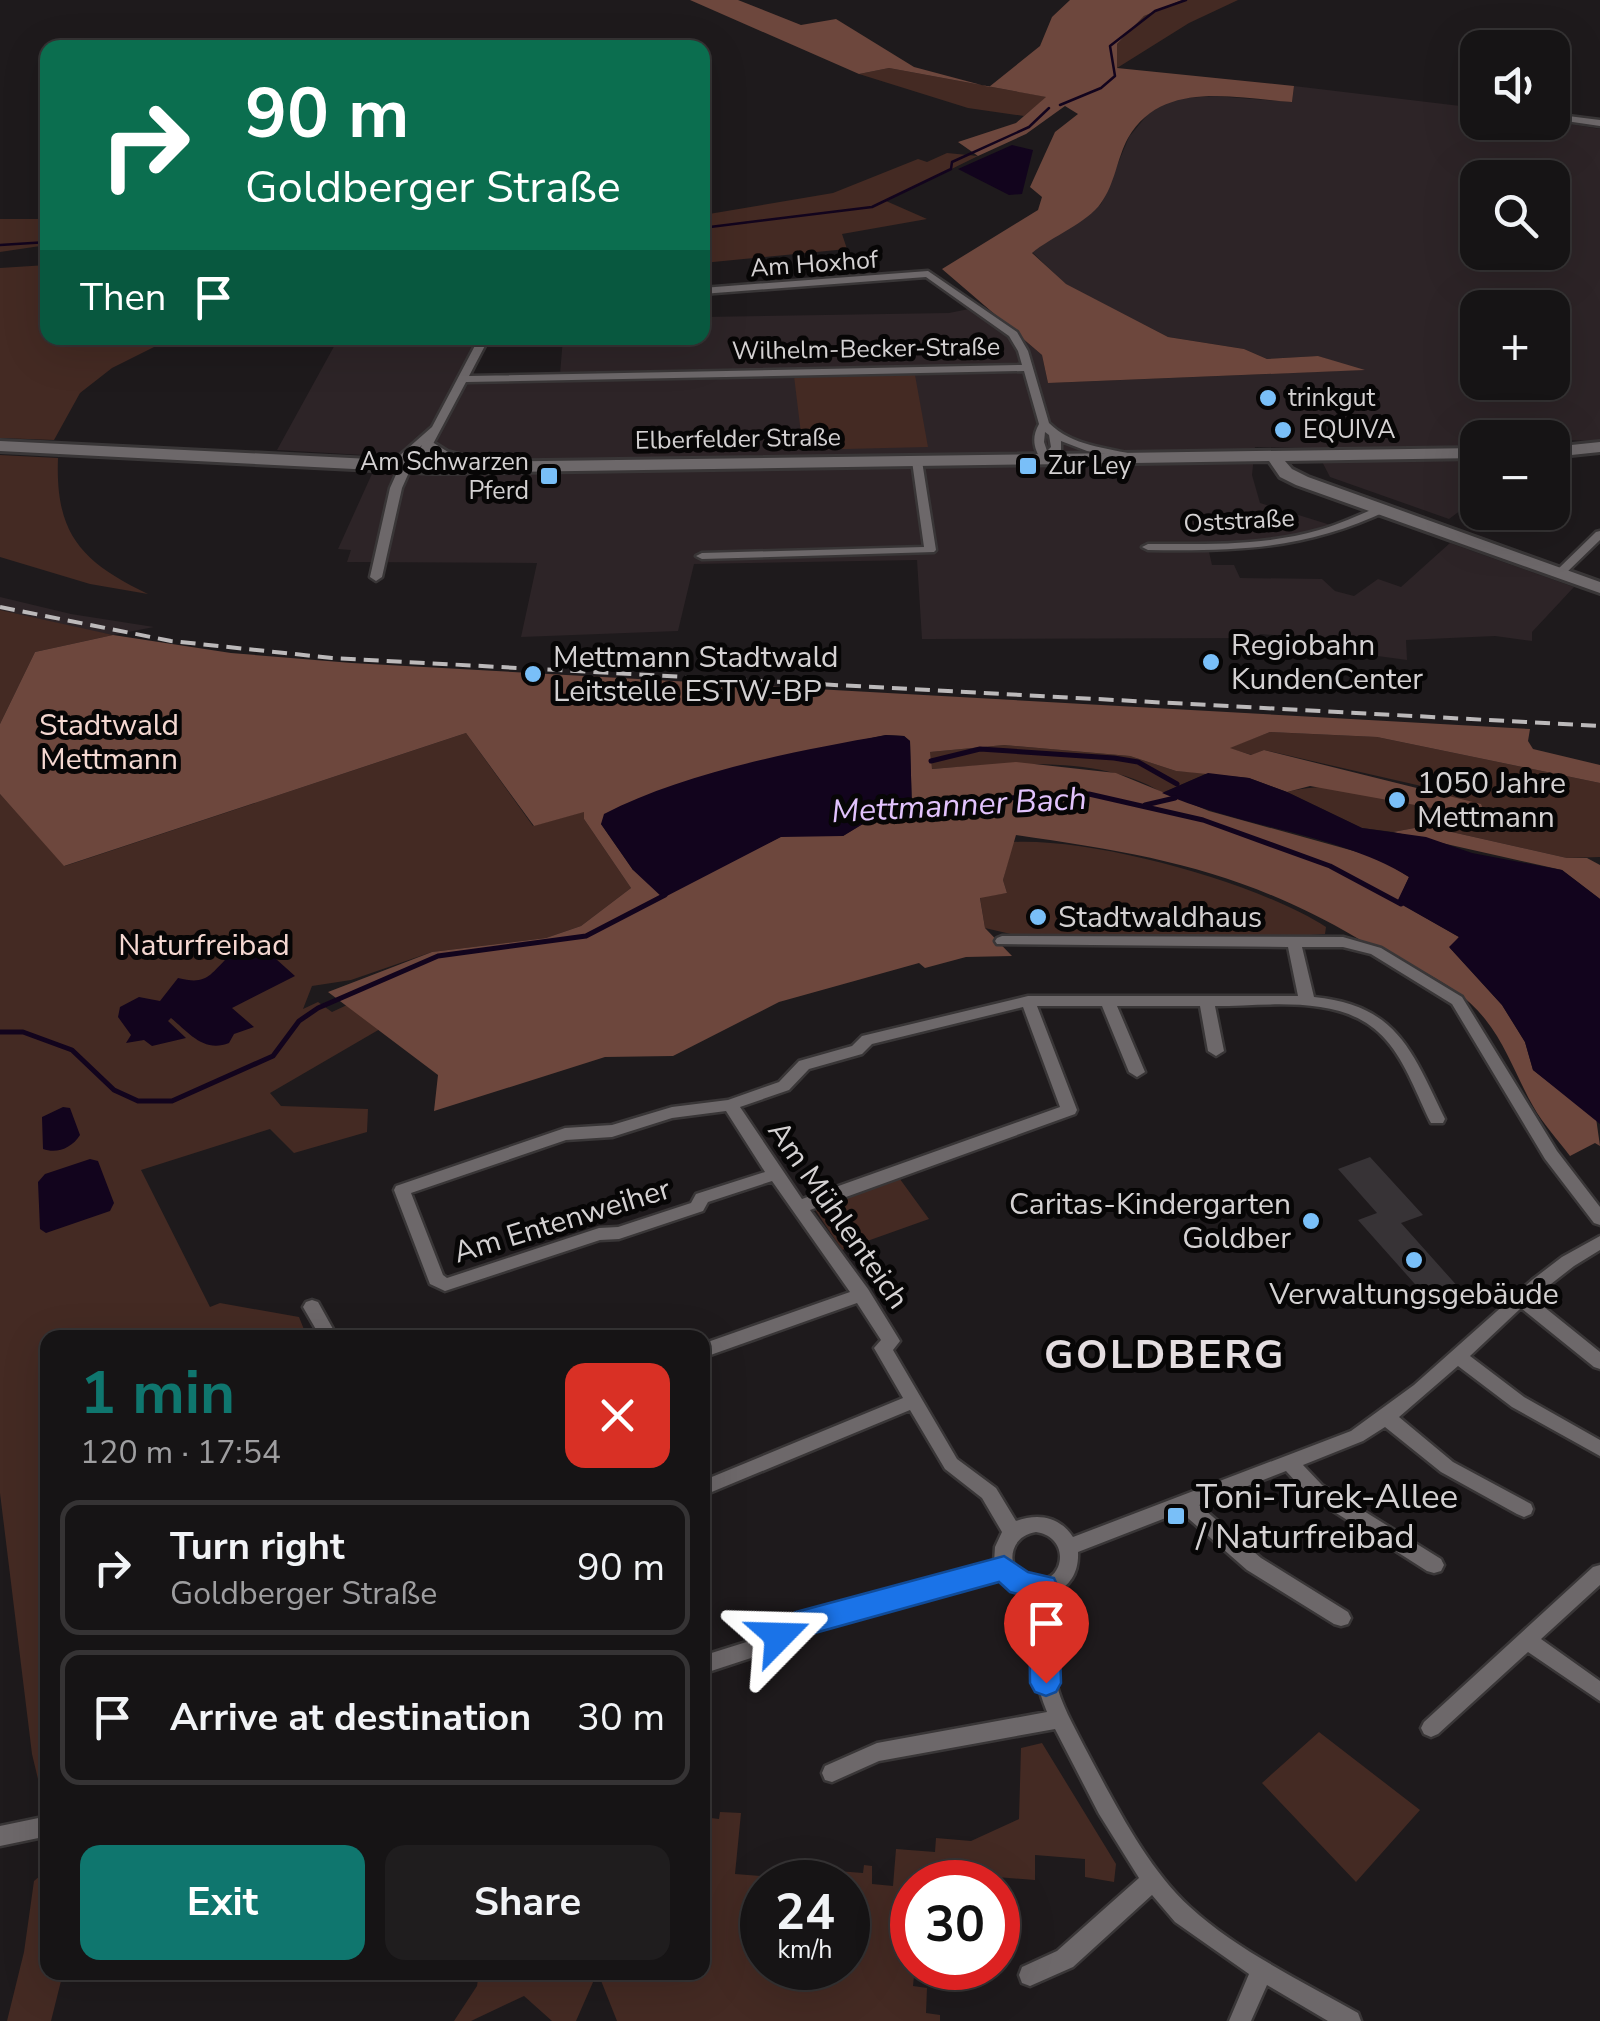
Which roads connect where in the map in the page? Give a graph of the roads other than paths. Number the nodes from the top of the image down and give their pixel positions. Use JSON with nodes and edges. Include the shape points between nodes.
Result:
{"nodes":[{"id":1,"x":1570,"y":119,"type":"edge"},
{"id":2,"x":1600,"y":124,"type":"edge"},
{"id":3,"x":710,"y":290,"type":"edge"},
{"id":4,"x":481,"y":345,"type":"edge"},
{"id":5,"x":1027,"y":368,"type":"junction"},
{"id":6,"x":465,"y":380,"type":"junction"},
{"id":7,"x":1044,"y":424,"type":"junction"},
{"id":8,"x":1054,"y":434,"type":"junction"},
{"id":9,"x":430,"y":438,"type":"junction"},
{"id":10,"x":0,"y":446,"type":"edge"},
{"id":11,"x":1600,"y":447,"type":"edge"},
{"id":12,"x":1570,"y":450,"type":"edge"},
{"id":13,"x":1460,"y":453,"type":"edge"},
{"id":14,"x":1298,"y":457,"type":"junction"},
{"id":15,"x":1142,"y":458,"type":"junction"},
{"id":16,"x":1274,"y":458,"type":"junction"},
{"id":17,"x":1046,"y":459,"type":"junction"},
{"id":18,"x":917,"y":462,"type":"junction"},
{"id":19,"x":405,"y":468,"type":"junction"},
{"id":20,"x":494,"y":468,"type":"junction"},
{"id":21,"x":1325,"y":486,"type":"junction"},
{"id":22,"x":1385,"y":508,"type":"junction"},
{"id":23,"x":1600,"y":534,"type":"edge"},
{"id":24,"x":1148,"y":547,"type":"dead end"},
{"id":25,"x":702,"y":556,"type":"dead end"},
{"id":26,"x":1561,"y":572,"type":"junction"},
{"id":27,"x":376,"y":577,"type":"dead end"},
{"id":28,"x":1600,"y":588,"type":"edge"},
{"id":29,"x":1002,"y":941,"type":"dead end"},
{"id":30,"x":1294,"y":942,"type":"junction"},
{"id":31,"x":1028,"y":1001,"type":"junction"},
{"id":32,"x":1107,"y":1001,"type":"junction"},
{"id":33,"x":1207,"y":1001,"type":"junction"},
{"id":34,"x":1308,"y":1001,"type":"junction"},
{"id":35,"x":1216,"y":1051,"type":"dead end"},
{"id":36,"x":1137,"y":1072,"type":"dead end"},
{"id":37,"x":730,"y":1105,"type":"junction"},
{"id":38,"x":1436,"y":1119,"type":"dead end"},
{"id":39,"x":773,"y":1175,"type":"junction"},
{"id":40,"x":802,"y":1206,"type":"junction"},
{"id":41,"x":1600,"y":1219,"type":"edge"},
{"id":42,"x":1600,"y":1242,"type":"edge"},
{"id":43,"x":862,"y":1294,"type":"junction"},
{"id":44,"x":1523,"y":1300,"type":"junction"},
{"id":45,"x":312,"y":1307,"type":"dead end"},
{"id":46,"x":325,"y":1330,"type":"edge"},
{"id":47,"x":710,"y":1348,"type":"edge"},
{"id":48,"x":1460,"y":1358,"type":"junction"},
{"id":49,"x":1600,"y":1362,"type":"edge"},
{"id":50,"x":913,"y":1401,"type":"junction"},
{"id":51,"x":1388,"y":1418,"type":"junction"},
{"id":52,"x":1600,"y":1449,"type":"edge"},
{"id":53,"x":1291,"y":1464,"type":"junction"},
{"id":54,"x":710,"y":1486,"type":"edge"},
{"id":55,"x":1186,"y":1504,"type":"junction"},
{"id":56,"x":1524,"y":1509,"type":"dead end"},
{"id":57,"x":1012,"y":1532,"type":"junction"},
{"id":58,"x":1069,"y":1546,"type":"junction"},
{"id":59,"x":1434,"y":1565,"type":"dead end"},
{"id":60,"x":1004,"y":1568,"type":"junction"},
{"id":61,"x":1600,"y":1573,"type":"edge"},
{"id":62,"x":1044,"y":1587,"type":"junction"},
{"id":63,"x":1341,"y":1618,"type":"dead end"},
{"id":64,"x":1527,"y":1640,"type":"junction"},
{"id":65,"x":710,"y":1662,"type":"edge"},
{"id":66,"x":1600,"y":1692,"type":"edge"},
{"id":67,"x":1061,"y":1719,"type":"junction"},
{"id":68,"x":1432,"y":1728,"type":"dead end"},
{"id":69,"x":832,"y":1773,"type":"dead end"},
{"id":70,"x":40,"y":1828,"type":"edge"},
{"id":71,"x":0,"y":1836,"type":"edge"},
{"id":72,"x":1152,"y":1880,"type":"junction"},
{"id":73,"x":1262,"y":1970,"type":"junction"},
{"id":74,"x":1030,"y":1976,"type":"dead end"},
{"id":75,"x":1240,"y":2021,"type":"edge"},
{"id":76,"x":1350,"y":2021,"type":"edge"}],
"edges":[{"from":1,"to":2,"type":"street"},
{"from":3,"to":5,"type":"street","name":"Am Hoxhof","via":[[928,274],[1012,334]]},
{"from":4,"to":6,"type":"street"},
{"from":5,"to":6,"type":"street","name":"Wilhelm-Becker-Straße"},
{"from":5,"to":7,"type":"street"},
{"from":6,"to":9,"type":"street"},
{"from":7,"to":8,"type":"street"},
{"from":7,"to":17,"type":"street","via":[[1039,448]]},
{"from":8,"to":15,"type":"street"},
{"from":8,"to":17,"type":"street","via":[[1057,448]]},
{"from":9,"to":19,"type":"street","via":[[421,457]]},
{"from":9,"to":20,"type":"main road","via":[[444,456]]},
{"from":10,"to":19,"type":"main road","name":"Elberfelder Straße"},
{"from":11,"to":12,"type":"main road"},
{"from":13,"to":14,"type":"main road","name":"Elberfelder Straße"},
{"from":14,"to":16,"type":"main road","name":"Elberfelder Straße"},
{"from":14,"to":21,"type":"main road"},
{"from":15,"to":16,"type":"main road","name":"Elberfelder Straße"},
{"from":15,"to":17,"type":"main road","name":"Elberfelder Straße"},
{"from":16,"to":21,"type":"main road","via":[[1286,473]]},
{"from":17,"to":18,"type":"main road","name":"Elberfelder Straße"},
{"from":18,"to":20,"type":"main road","name":"Elberfelder Straße"},
{"from":18,"to":25,"type":"street","via":[[930,550]]},
{"from":19,"to":20,"type":"main road","name":"Elberfelder Straße"},
{"from":19,"to":27,"type":"street"},
{"from":21,"to":22,"type":"main road"},
{"from":22,"to":24,"type":"street","name":"Oststraße","via":[[1307,541]]},
{"from":22,"to":26,"type":"main road"},
{"from":23,"to":26,"type":"street"},
{"from":26,"to":28,"type":"main road"},
{"from":29,"to":30,"type":"street"},
{"from":30,"to":34,"type":"street"},
{"from":30,"to":41,"type":"street","via":[[1359,945],[1458,1001],[1551,1156]]},
{"from":31,"to":32,"type":"street","name":"Am Mühlenteich"},
{"from":31,"to":37,"type":"street","name":"Am Mühlenteich","via":[[867,1040],[856,1050],[804,1065],[784,1086]]},
{"from":31,"to":40,"type":"street","via":[[1069,1110]]},
{"from":32,"to":33,"type":"street","name":"Am Mühlenteich"},
{"from":32,"to":36,"type":"street"},
{"from":33,"to":34,"type":"street","name":"Am Mühlenteich"},
{"from":33,"to":35,"type":"street"},
{"from":34,"to":38,"type":"street","name":"Am Mühlenteich","via":[[1349,1007],[1385,1026]]},
{"from":37,"to":39,"type":"street","name":"Am Mühlenteich"},
{"from":37,"to":39,"type":"street","name":"Am Entenweiher","via":[[612,1131],[565,1134],[402,1190],[436,1279],[455,1284],[698,1207],[702,1198]]},
{"from":39,"to":40,"type":"street","name":"Am Mühlenteich"},
{"from":40,"to":43,"type":"street","name":"Am Mühlenteich"},
{"from":42,"to":44,"type":"street"},
{"from":43,"to":47,"type":"street"},
{"from":43,"to":50,"type":"street","name":"Am Mühlenteich","via":[[891,1341],[883,1348]]},
{"from":44,"to":48,"type":"street"},
{"from":44,"to":49,"type":"street"},
{"from":45,"to":46,"type":"street"},
{"from":48,"to":51,"type":"street"},
{"from":48,"to":52,"type":"street","via":[[1518,1402]]},
{"from":50,"to":54,"type":"street"},
{"from":50,"to":57,"type":"street","name":"Am Mühlenteich","via":[[951,1464],[989,1493]]},
{"from":51,"to":53,"type":"street"},
{"from":51,"to":56,"type":"street","via":[[1447,1467]]},
{"from":53,"to":55,"type":"street"},
{"from":53,"to":59,"type":"street","via":[[1315,1490]]},
{"from":55,"to":58,"type":"street"},
{"from":55,"to":63,"type":"street","via":[[1254,1564]]},
{"from":57,"to":58,"type":"street","via":[[1046,1528]]},
{"from":57,"to":60,"type":"street","via":[[1000,1549]]},
{"from":58,"to":62,"type":"street","via":[[1070,1570]]},
{"from":60,"to":62,"type":"street","via":[[1020,1584]]},
{"from":60,"to":65,"type":"street","via":[[796,1625],[762,1646]]},
{"from":61,"to":64,"type":"street"},
{"from":62,"to":67,"type":"street","via":[[1046,1683]]},
{"from":64,"to":66,"type":"street"},
{"from":64,"to":68,"type":"street"},
{"from":67,"to":69,"type":"street","via":[[877,1752]]},
{"from":67,"to":72,"type":"street"},
{"from":70,"to":71,"type":"street"},
{"from":72,"to":73,"type":"street","via":[[1182,1914]]},
{"from":72,"to":74,"type":"street","via":[[1065,1959]]},
{"from":73,"to":75,"type":"street"},
{"from":73,"to":76,"type":"street"}]}
